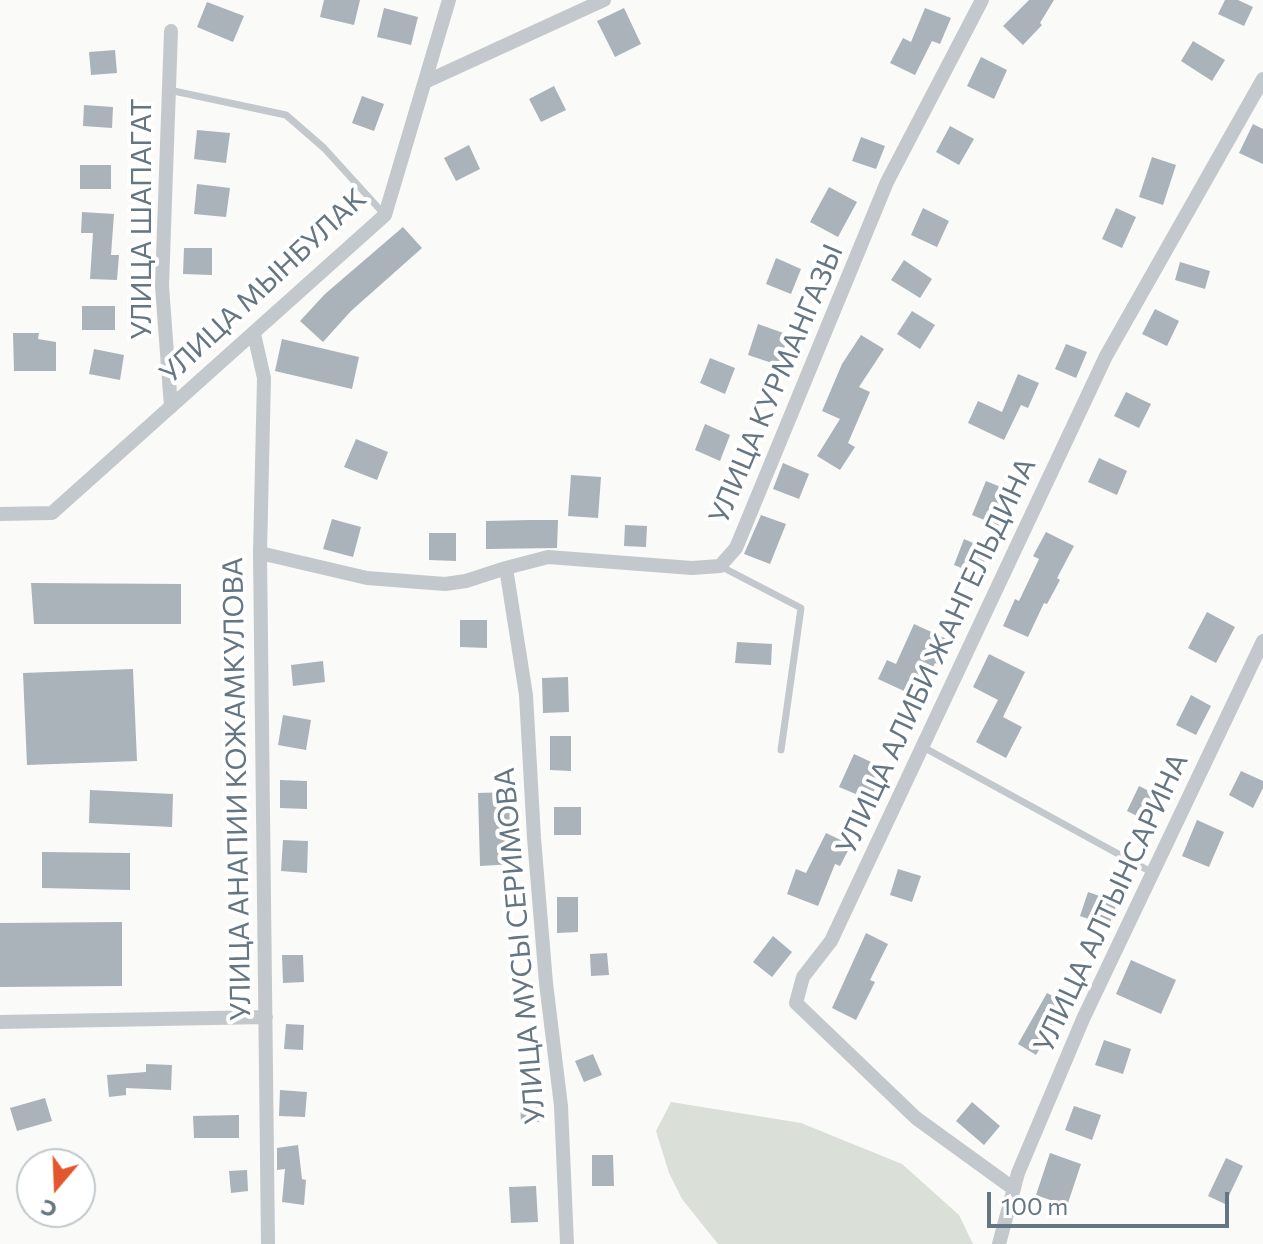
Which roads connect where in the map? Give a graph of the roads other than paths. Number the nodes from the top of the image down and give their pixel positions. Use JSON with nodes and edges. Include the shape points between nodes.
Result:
{"nodes":[{"id":1,"x":449,"y":0,"type":"edge"},
{"id":2,"x":604,"y":0,"type":"edge"},
{"id":3,"x":982,"y":0,"type":"edge"},
{"id":4,"x":171,"y":31,"type":"dead end"},
{"id":5,"x":1263,"y":79,"type":"edge"},
{"id":6,"x":425,"y":82,"type":"junction"},
{"id":7,"x":169,"y":90,"type":"junction"},
{"id":8,"x":385,"y":215,"type":"junction"},
{"id":9,"x":254,"y":334,"type":"junction"},
{"id":10,"x":171,"y":407,"type":"junction"},
{"id":11,"x":0,"y":514,"type":"edge"},
{"id":12,"x":260,"y":553,"type":"junction"},
{"id":13,"x":720,"y":566,"type":"junction"},
{"id":14,"x":506,"y":568,"type":"junction"},
{"id":15,"x":1263,"y":641,"type":"edge"},
{"id":16,"x":921,"y":747,"type":"junction"},
{"id":17,"x":781,"y":750,"type":"dead end"},
{"id":18,"x":1153,"y":873,"type":"junction"},
{"id":19,"x":266,"y":1017,"type":"junction"},
{"id":20,"x":0,"y":1022,"type":"edge"},
{"id":21,"x":1014,"y":1189,"type":"junction"},
{"id":22,"x":268,"y":1244,"type":"edge"},
{"id":23,"x":567,"y":1244,"type":"edge"},
{"id":24,"x":999,"y":1244,"type":"edge"}],
"edges":[{"from":1,"to":6,"type":"street","name":"УЛИЦА МЫНБУЛАК"},
{"from":2,"to":6,"type":"street"},
{"from":3,"to":13,"type":"street","name":"УЛИЦА КУРМАНГАЗЫ","via":[[887,182],[736,548]]},
{"from":4,"to":7,"type":"street","name":"УЛИЦА ШАПАГАТ"},
{"from":5,"to":16,"type":"street","name":"УЛИЦА АЛИБИ ЖАНГЕЛЬДИНА","via":[[1106,356]]},
{"from":6,"to":8,"type":"street","name":"УЛИЦА МЫНБУЛАК"},
{"from":7,"to":8,"type":"lane","via":[[286,115]]},
{"from":7,"to":10,"type":"street","name":"УЛИЦА ШАПАГАТ","via":[[162,286]]},
{"from":8,"to":9,"type":"street","name":"УЛИЦА МЫНБУЛАК"},
{"from":9,"to":10,"type":"street","name":"УЛИЦА МЫНБУЛАК"},
{"from":9,"to":12,"type":"street","name":"УЛИЦА АНАПИИ КОЖАМКУЛОВА","via":[[264,378]]},
{"from":10,"to":11,"type":"street","name":"УЛИЦА МЫНБУЛАК","via":[[52,513]]},
{"from":12,"to":14,"type":"street","name":"УЛИЦА КУРМАНГАЗЫ","via":[[367,578],[445,584]]},
{"from":12,"to":19,"type":"street","name":"УЛИЦА АНАПИИ КОЖАМКУЛОВА"},
{"from":13,"to":14,"type":"street","name":"УЛИЦА КУРМАНГАЗЫ","via":[[548,557]]},
{"from":13,"to":17,"type":"lane","via":[[801,608]]},
{"from":14,"to":23,"type":"street","name":"УЛИЦА МУСЫ СЕРИМОВА","via":[[526,695],[546,983],[561,1106]]},
{"from":15,"to":18,"type":"street","name":"УЛИЦА АЛТЫНСАРИНА"},
{"from":16,"to":18,"type":"lane"},
{"from":16,"to":21,"type":"street","name":"УЛИЦА АЛИБИ ЖАНГЕЛЬДИНА","via":[[831,941],[803,977],[796,1003],[916,1118]]},
{"from":18,"to":21,"type":"street","name":"УЛИЦА АЛТЫНСАРИНА","via":[[1083,1019]]},
{"from":19,"to":20,"type":"street"},
{"from":19,"to":22,"type":"street","name":"УЛИЦА АНАПИИ КОЖАМКУЛОВА"},
{"from":21,"to":24,"type":"street","name":"УЛИЦА АЛТЫНСАРИНА"}]}
